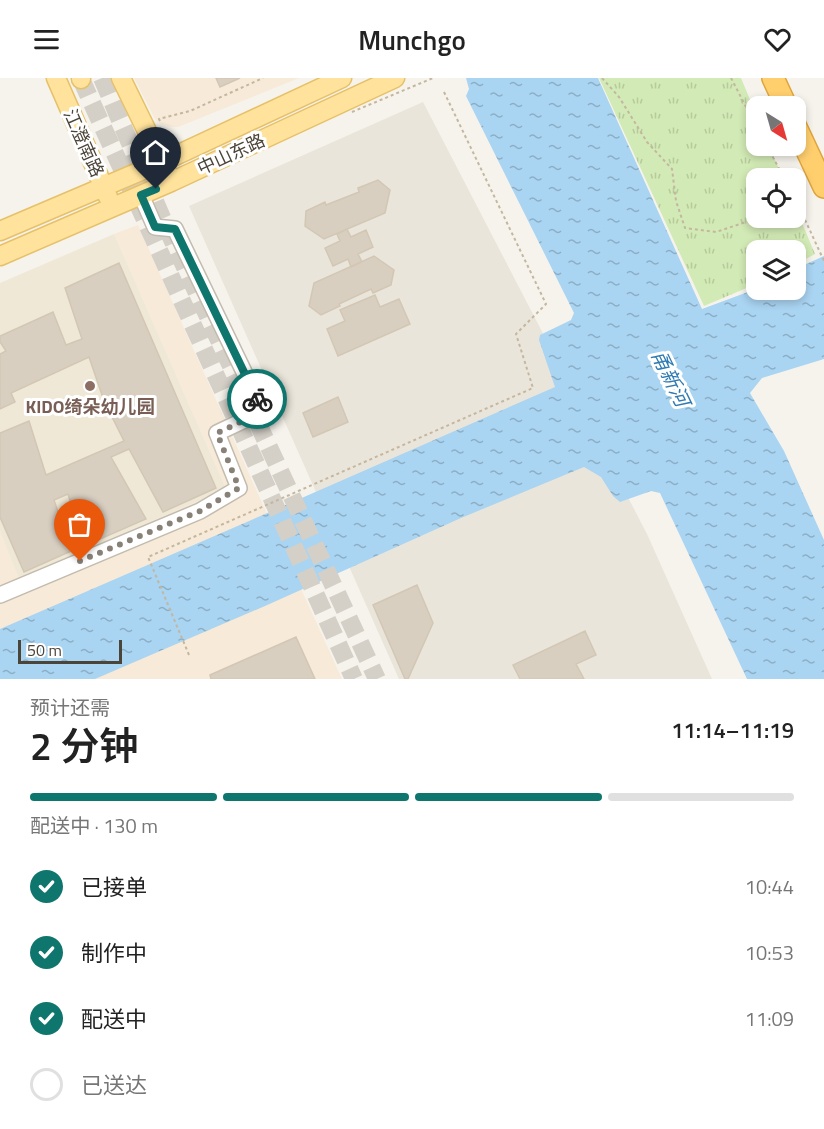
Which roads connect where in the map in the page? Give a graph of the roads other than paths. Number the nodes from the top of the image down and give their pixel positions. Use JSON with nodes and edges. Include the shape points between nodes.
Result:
{"nodes":[{"id":1,"x":56,"y":78,"type":"edge"},
{"id":2,"x":121,"y":78,"type":"edge"},
{"id":3,"x":342,"y":78,"type":"edge"},
{"id":4,"x":395,"y":78,"type":"edge"},
{"id":5,"x":773,"y":78,"type":"edge"},
{"id":6,"x":781,"y":96,"type":"edge"},
{"id":7,"x":806,"y":149,"type":"edge"},
{"id":8,"x":162,"y":162,"type":"junction"},
{"id":9,"x":171,"y":182,"type":"junction"},
{"id":10,"x":104,"y":187,"type":"junction"},
{"id":11,"x":824,"y":187,"type":"edge"},
{"id":12,"x":141,"y":195,"type":"junction"},
{"id":13,"x":113,"y":207,"type":"junction"},
{"id":14,"x":0,"y":231,"type":"edge"},
{"id":15,"x":0,"y":256,"type":"edge"},
{"id":16,"x":0,"y":595,"type":"edge"}],
"edges":[{"from":1,"to":10,"type":"main road","name":"江澄南路"},
{"from":2,"to":8,"type":"main road"},
{"from":3,"to":8,"type":"main road","name":"中山东路"},
{"from":4,"to":9,"type":"main road","name":"中山东路"},
{"from":5,"to":6,"type":"highway"},
{"from":7,"to":11,"type":"highway"},
{"from":8,"to":9,"type":"main road"},
{"from":8,"to":10,"type":"main road","name":"中山东路"},
{"from":9,"to":12,"type":"main road","name":"中山东路"},
{"from":10,"to":13,"type":"main road","name":"江澄南路"},
{"from":10,"to":14,"type":"main road","name":"中山东路"},
{"from":12,"to":13,"type":"main road","name":"中山东路"},
{"from":12,"to":16,"type":"lane","via":[[155,227],[175,229],[260,405],[260,413],[217,433],[239,488],[200,511]]},
{"from":13,"to":15,"type":"main road","name":"中山东路"}]}
